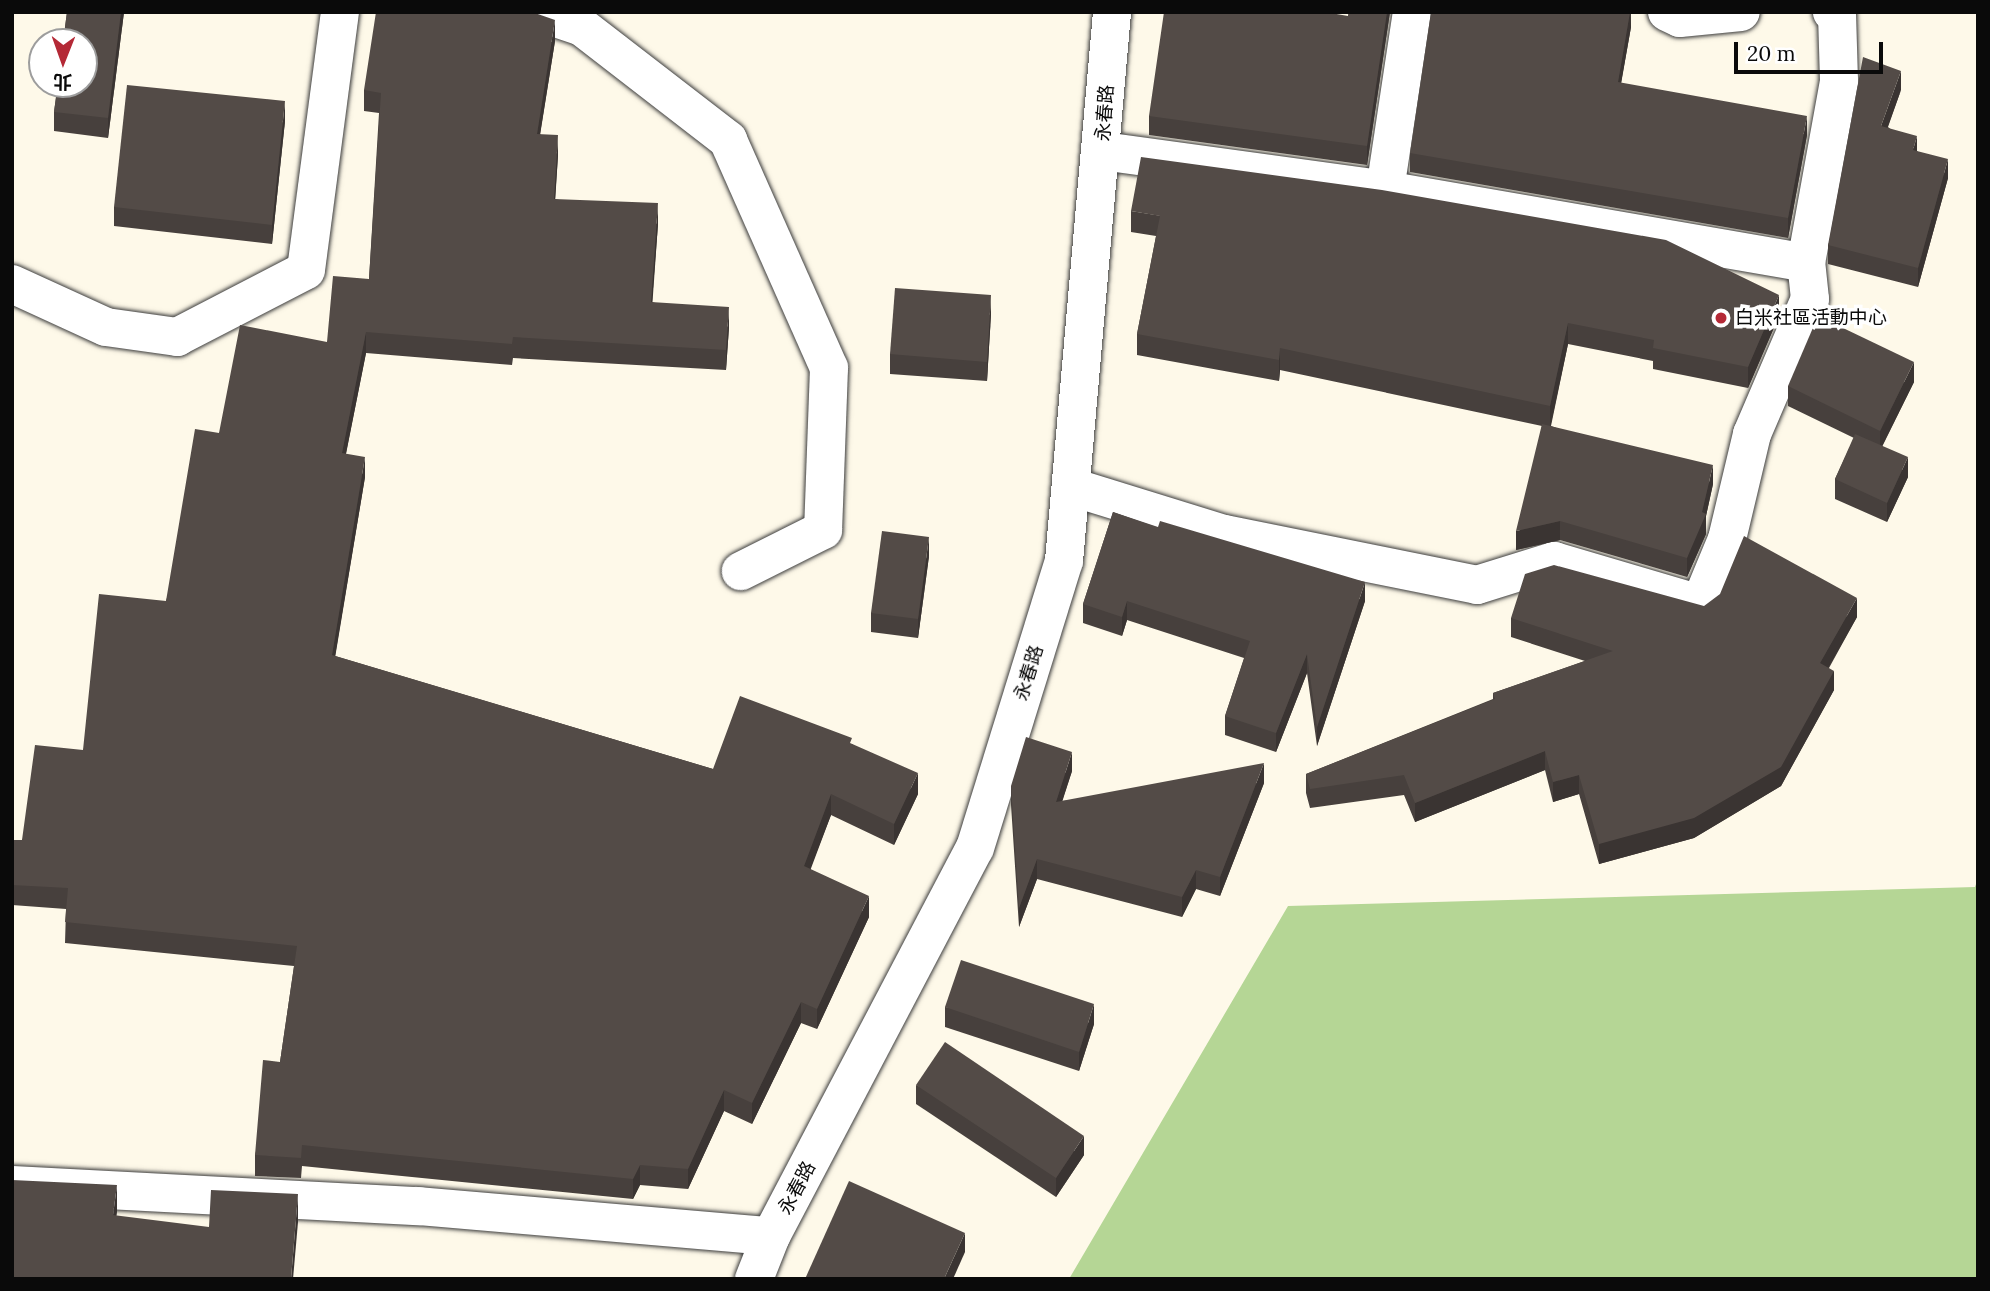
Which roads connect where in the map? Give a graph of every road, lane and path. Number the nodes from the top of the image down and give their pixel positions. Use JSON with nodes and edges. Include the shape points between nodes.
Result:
{"nodes":[{"id":1,"x":340,"y":12,"type":"edge"},
{"id":2,"x":538,"y":12,"type":"edge"},
{"id":3,"x":1112,"y":12,"type":"edge"},
{"id":4,"x":1412,"y":12,"type":"edge"},
{"id":5,"x":1667,"y":12,"type":"edge"},
{"id":6,"x":1741,"y":12,"type":"edge"},
{"id":7,"x":1832,"y":12,"type":"edge"},
{"id":8,"x":1102,"y":151,"type":"junction"},
{"id":9,"x":1385,"y":190,"type":"junction"},
{"id":10,"x":1807,"y":263,"type":"junction"},
{"id":11,"x":12,"y":284,"type":"edge"},
{"id":12,"x":1072,"y":487,"type":"junction"},
{"id":13,"x":741,"y":571,"type":"dead end"},
{"id":14,"x":12,"y":1185,"type":"edge"},
{"id":15,"x":771,"y":1236,"type":"junction"},
{"id":16,"x":754,"y":1279,"type":"edge"}],
"edges":[{"from":1,"to":11,"type":"street","via":[[306,270],[177,337],[106,327]]},
{"from":2,"to":13,"type":"street","via":[[582,27],[728,140],[829,368],[823,530]]},
{"from":3,"to":8,"type":"street","name":"永春路"},
{"from":4,"to":9,"type":"street"},
{"from":5,"to":6,"type":"street","via":[[1680,18]]},
{"from":7,"to":10,"type":"street","via":[[1837,15],[1839,81]]},
{"from":8,"to":9,"type":"street"},
{"from":8,"to":12,"type":"street","name":"永春路"},
{"from":9,"to":10,"type":"street"},
{"from":10,"to":12,"type":"street","via":[[1810,299],[1752,433],[1727,539],[1700,604],[1554,561],[1477,585],[1224,534]]},
{"from":12,"to":15,"type":"street","name":"永春路","via":[[1064,561],[975,848]]},
{"from":14,"to":15,"type":"street","via":[[418,1206]]},
{"from":15,"to":16,"type":"street","name":"永春路"}]}
